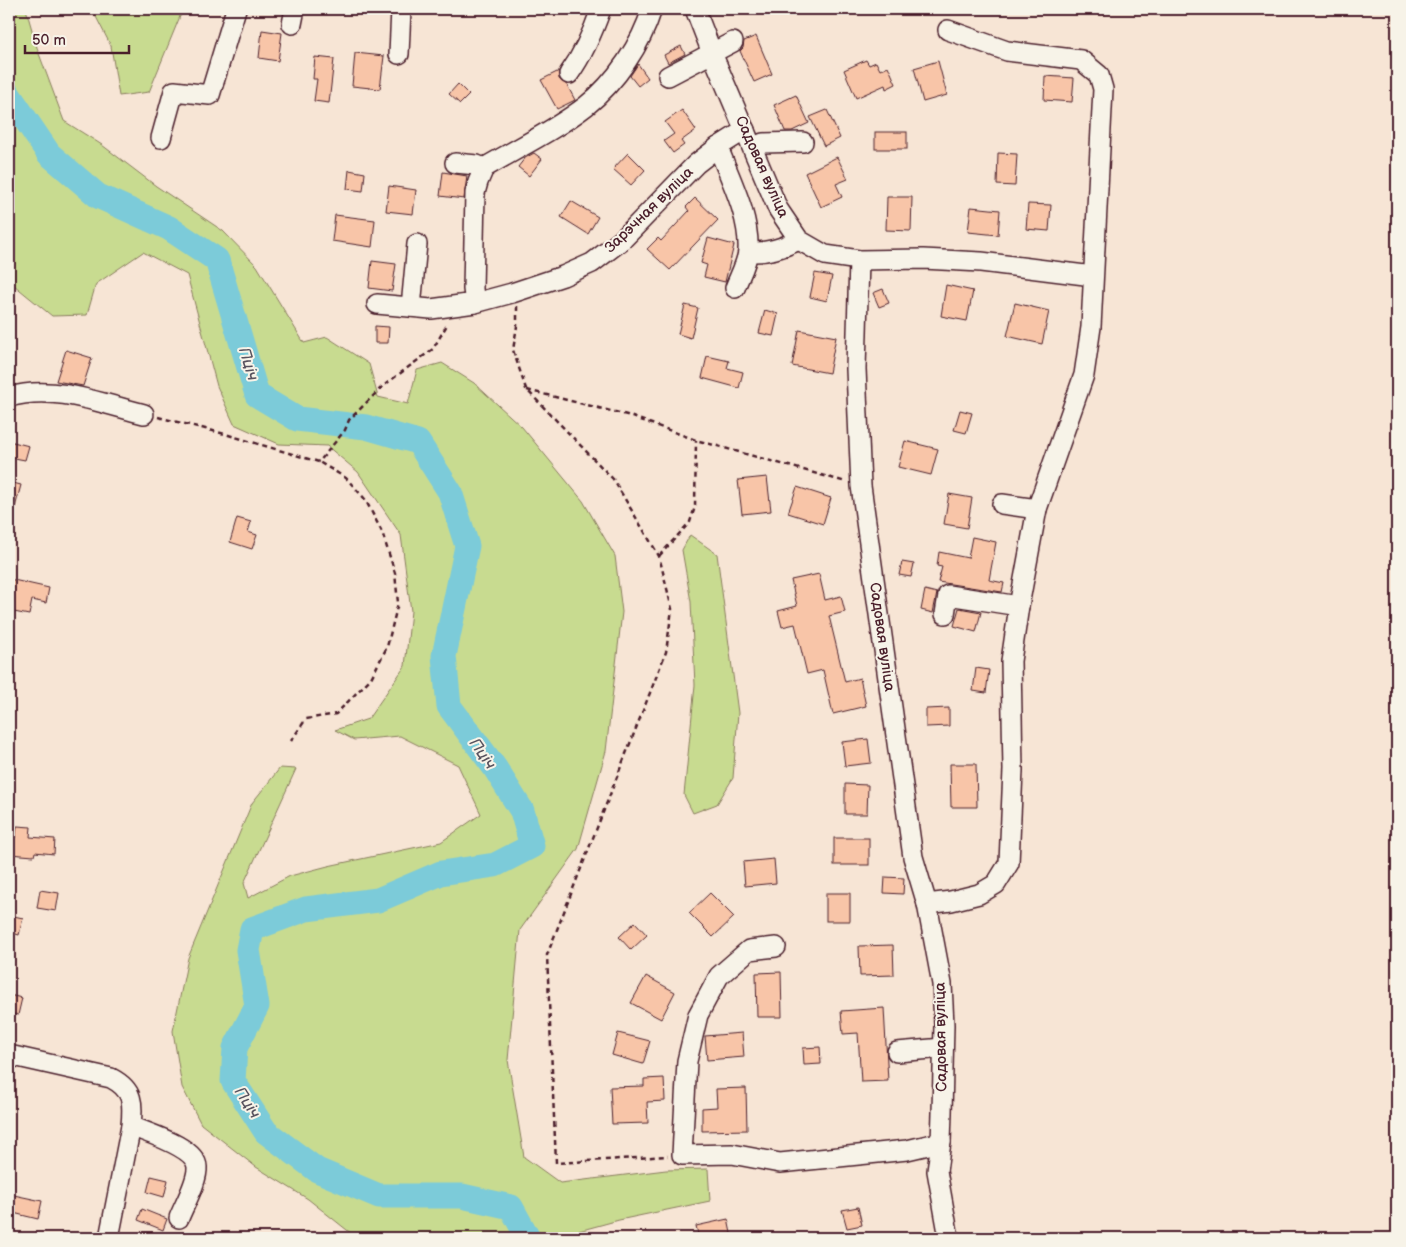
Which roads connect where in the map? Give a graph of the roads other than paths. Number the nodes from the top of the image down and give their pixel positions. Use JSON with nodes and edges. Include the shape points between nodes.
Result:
{"nodes":[{"id":1,"x":236,"y":9,"type":"edge"},
{"id":2,"x":401,"y":9,"type":"edge"},
{"id":3,"x":601,"y":9,"type":"edge"},
{"id":4,"x":652,"y":9,"type":"edge"},
{"id":5,"x":695,"y":9,"type":"edge"},
{"id":6,"x":948,"y":30,"type":"dead end"},
{"id":7,"x":733,"y":42,"type":"dead end"},
{"id":8,"x":712,"y":53,"type":"junction"},
{"id":9,"x":399,"y":54,"type":"dead end"},
{"id":10,"x":569,"y":74,"type":"dead end"},
{"id":11,"x":668,"y":76,"type":"dead end"},
{"id":12,"x":745,"y":130,"type":"junction"},
{"id":13,"x":161,"y":138,"type":"dead end"},
{"id":14,"x":803,"y":142,"type":"dead end"},
{"id":15,"x":718,"y":147,"type":"junction"},
{"id":16,"x":752,"y":147,"type":"junction"},
{"id":17,"x":455,"y":163,"type":"dead end"},
{"id":18,"x":484,"y":168,"type":"junction"},
{"id":19,"x":799,"y":240,"type":"junction"},
{"id":20,"x":417,"y":244,"type":"dead end"},
{"id":21,"x":748,"y":252,"type":"junction"},
{"id":22,"x":858,"y":260,"type":"junction"},
{"id":23,"x":1093,"y":276,"type":"junction"},
{"id":24,"x":736,"y":288,"type":"dead end"},
{"id":25,"x":476,"y":303,"type":"junction"},
{"id":26,"x":377,"y":304,"type":"dead end"},
{"id":27,"x":411,"y":307,"type":"junction"},
{"id":28,"x":9,"y":397,"type":"edge"},
{"id":29,"x":144,"y":414,"type":"road end"},
{"id":30,"x":1002,"y":504,"type":"dead end"},
{"id":31,"x":1037,"y":509,"type":"junction"},
{"id":32,"x":1019,"y":606,"type":"junction"},
{"id":33,"x":945,"y":614,"type":"dead end"},
{"id":34,"x":927,"y":904,"type":"junction"},
{"id":35,"x":776,"y":947,"type":"dead end"},
{"id":36,"x":944,"y":1048,"type":"junction"},
{"id":37,"x":897,"y":1052,"type":"dead end"},
{"id":38,"x":9,"y":1054,"type":"edge"},
{"id":39,"x":131,"y":1126,"type":"junction"},
{"id":40,"x":941,"y":1142,"type":"junction"},
{"id":41,"x":179,"y":1218,"type":"dead end"},
{"id":42,"x":109,"y":1238,"type":"edge"},
{"id":43,"x":949,"y":1238,"type":"edge"}],
"edges":[{"from":1,"to":13,"type":"street","via":[[210,95],[174,91]]},
{"from":2,"to":9,"type":"street"},
{"from":3,"to":10,"type":"street","via":[[585,50]]},
{"from":4,"to":18,"type":"street","via":[[646,27],[608,85],[558,125]]},
{"from":5,"to":8,"type":"street","name":"Садовая вуліца"},
{"from":6,"to":23,"type":"street","via":[[1007,51],[1081,60],[1098,74],[1103,89]]},
{"from":7,"to":8,"type":"street"},
{"from":8,"to":11,"type":"street"},
{"from":8,"to":12,"type":"street","name":"Садовая вуліца"},
{"from":12,"to":15,"type":"street","name":"Зарэчная вуліца"},
{"from":12,"to":16,"type":"street","name":"Садовая вуліца"},
{"from":14,"to":16,"type":"street","via":[[763,143]]},
{"from":15,"to":21,"type":"street","via":[[740,203]]},
{"from":15,"to":25,"type":"street","name":"Зарэчная вуліца","via":[[696,164],[622,240],[592,263],[563,276]]},
{"from":16,"to":19,"type":"street","name":"Садовая вуліца","via":[[778,209]]},
{"from":17,"to":18,"type":"street"},
{"from":18,"to":25,"type":"street","via":[[475,193],[473,289]]},
{"from":19,"to":21,"type":"street","via":[[780,249]]},
{"from":19,"to":22,"type":"street","name":"Садовая вуліца","via":[[825,255]]},
{"from":20,"to":27,"type":"street"},
{"from":21,"to":24,"type":"street"},
{"from":22,"to":23,"type":"street","via":[[981,262]]},
{"from":22,"to":34,"type":"street","name":"Садовая вуліца","via":[[856,369],[861,486],[913,857]]},
{"from":23,"to":31,"type":"street","via":[[1091,326],[1084,375]]},
{"from":25,"to":27,"type":"street","name":"Зарэчная вуліца","via":[[431,309]]},
{"from":26,"to":27,"type":"street","name":"Зарэчная вуліца"},
{"from":28,"to":29,"type":"street","via":[[26,392],[57,392]]},
{"from":30,"to":31,"type":"street"},
{"from":31,"to":32,"type":"street"},
{"from":32,"to":33,"type":"street","via":[[948,595]]},
{"from":32,"to":34,"type":"street","via":[[1011,661],[1013,770],[1009,863],[996,884],[979,894]]},
{"from":34,"to":36,"type":"street","name":"Садовая вуліца","via":[[942,984]]},
{"from":35,"to":40,"type":"street","via":[[749,950],[719,976],[698,1015],[687,1061],[682,1155],[732,1154],[780,1163],[907,1150]]},
{"from":36,"to":37,"type":"street"},
{"from":36,"to":40,"type":"street","name":"Садовая вуліца"},
{"from":38,"to":39,"type":"street","via":[[111,1078],[123,1084],[129,1094]]},
{"from":39,"to":41,"type":"street","via":[[179,1146],[191,1155],[197,1166]]},
{"from":39,"to":42,"type":"street"},
{"from":40,"to":43,"type":"street","name":"Садовая вуліца","via":[[936,1171]]}]}
